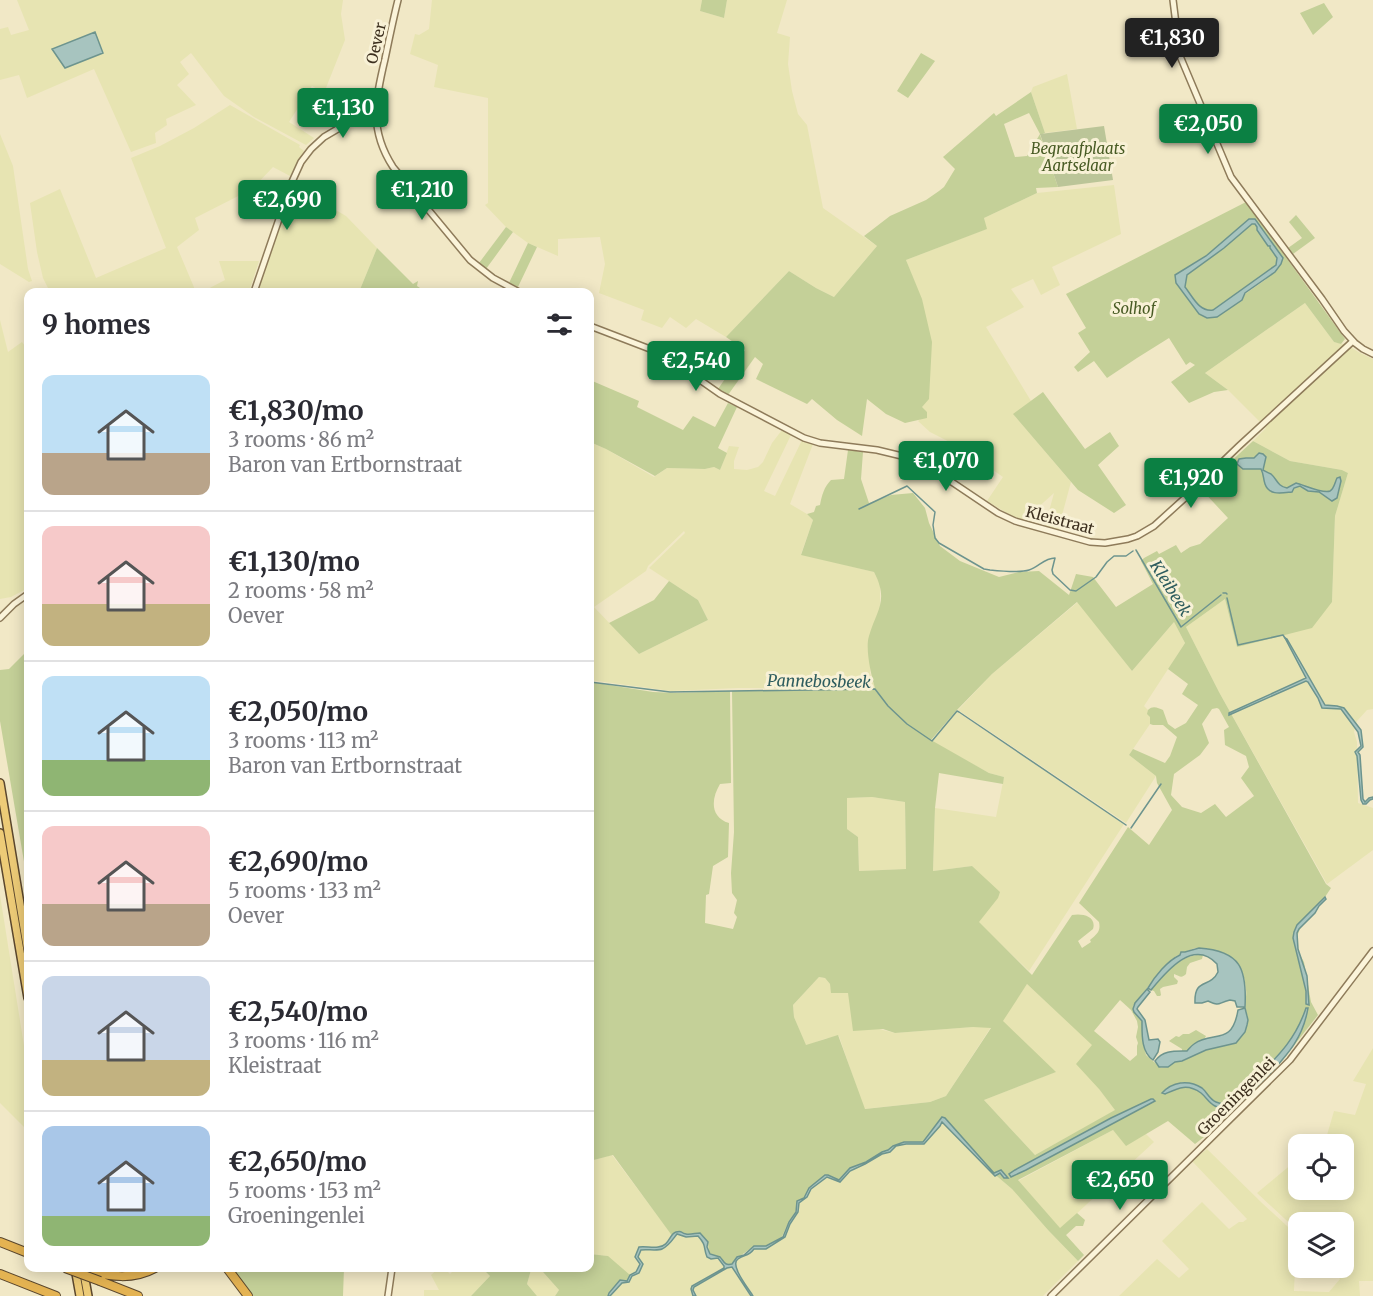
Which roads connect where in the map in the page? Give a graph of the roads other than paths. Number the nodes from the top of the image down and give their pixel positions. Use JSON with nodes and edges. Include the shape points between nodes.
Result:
{"nodes":[{"id":1,"x":398,"y":0,"type":"edge"},
{"id":2,"x":1173,"y":0,"type":"edge"},
{"id":3,"x":375,"y":112,"type":"junction"},
{"id":4,"x":255,"y":288,"type":"edge"},
{"id":5,"x":512,"y":288,"type":"edge"},
{"id":6,"x":594,"y":328,"type":"edge"},
{"id":7,"x":1353,"y":341,"type":"junction"},
{"id":8,"x":1373,"y":354,"type":"edge"},
{"id":9,"x":24,"y":597,"type":"edge"},
{"id":10,"x":0,"y":618,"type":"edge"},
{"id":11,"x":0,"y":783,"type":"edge"},
{"id":12,"x":0,"y":833,"type":"edge"},
{"id":13,"x":24,"y":928,"type":"edge"},
{"id":14,"x":1373,"y":951,"type":"edge"},
{"id":15,"x":24,"y":974,"type":"edge"},
{"id":16,"x":0,"y":1242,"type":"edge"},
{"id":17,"x":24,"y":1251,"type":"edge"},
{"id":18,"x":78,"y":1272,"type":"edge"},
{"id":19,"x":79,"y":1272,"type":"edge"},
{"id":20,"x":86,"y":1272,"type":"edge"},
{"id":21,"x":144,"y":1272,"type":"edge"},
{"id":22,"x":229,"y":1272,"type":"edge"},
{"id":23,"x":391,"y":1272,"type":"edge"},
{"id":24,"x":0,"y":1274,"type":"edge"},
{"id":25,"x":99,"y":1277,"type":"junction"},
{"id":26,"x":56,"y":1296,"type":"edge"},
{"id":27,"x":80,"y":1296,"type":"edge"},
{"id":28,"x":88,"y":1296,"type":"edge"},
{"id":29,"x":138,"y":1296,"type":"edge"},
{"id":30,"x":248,"y":1296,"type":"edge"},
{"id":31,"x":388,"y":1296,"type":"edge"},
{"id":32,"x":1051,"y":1296,"type":"edge"}],
"edges":[{"from":1,"to":3,"type":"street","name":"Oever"},
{"from":2,"to":7,"type":"street","via":[[1180,56],[1226,168]]},
{"from":3,"to":4,"type":"street","via":[[363,114],[324,137],[301,162]]},
{"from":3,"to":5,"type":"street","via":[[385,154],[400,176],[470,260]]},
{"from":6,"to":7,"type":"street","name":"Kleistraat","via":[[663,354],[720,394],[804,438],[902,456],[934,470],[1015,521],[1105,543],[1137,536],[1154,526]]},
{"from":7,"to":8,"type":"street"},
{"from":9,"to":10,"type":"street"},
{"from":11,"to":13,"type":"highway"},
{"from":12,"to":15,"type":"highway"},
{"from":14,"to":32,"type":"street","name":"Groeningenlei","via":[[1290,1060]]},
{"from":16,"to":17,"type":"highway"},
{"from":18,"to":27,"type":"highway"},
{"from":19,"to":28,"type":"highway"},
{"from":20,"to":25,"type":"highway","bridge":true},
{"from":21,"to":25,"type":"highway"},
{"from":22,"to":30,"type":"highway"},
{"from":23,"to":31,"type":"street"},
{"from":24,"to":26,"type":"highway"},
{"from":25,"to":29,"type":"highway"}]}
